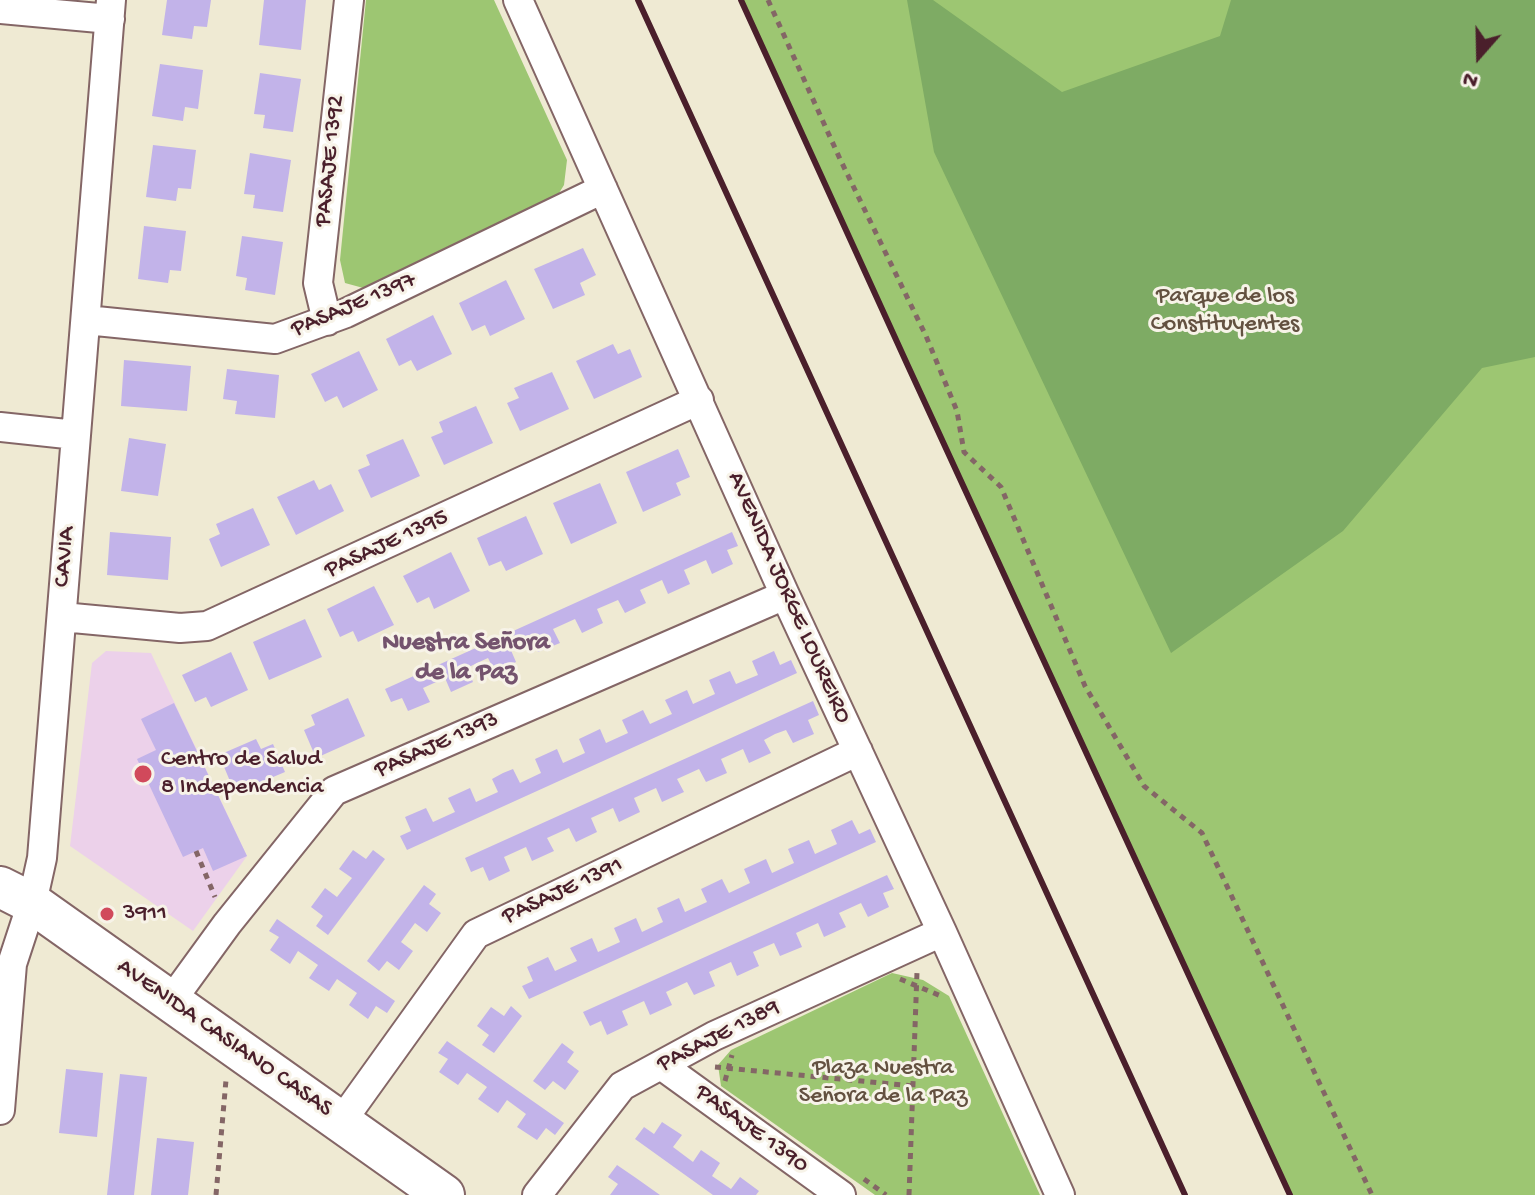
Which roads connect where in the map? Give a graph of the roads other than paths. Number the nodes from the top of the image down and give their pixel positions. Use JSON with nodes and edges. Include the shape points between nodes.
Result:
{"nodes":[{"id":1,"x":349,"y":0,"type":"edge"},
{"id":2,"x":518,"y":0,"type":"edge"},
{"id":3,"x":0,"y":9,"type":"edge"},
{"id":4,"x":111,"y":10,"type":"edge"},
{"id":5,"x":603,"y":189,"type":"junction"},
{"id":6,"x":86,"y":320,"type":"junction"},
{"id":7,"x":327,"y":321,"type":"junction"},
{"id":8,"x":699,"y":400,"type":"junction"},
{"id":9,"x":0,"y":427,"type":"edge"},
{"id":10,"x":76,"y":435,"type":"junction"},
{"id":11,"x":785,"y":595,"type":"junction"},
{"id":12,"x":62,"y":617,"type":"junction"},
{"id":13,"x":858,"y":751,"type":"junction"},
{"id":14,"x":16,"y":895,"type":"edge"},
{"id":15,"x":929,"y":938,"type":"junction"},
{"id":16,"x":171,"y":1001,"type":"junction"},
{"id":17,"x":661,"y":1065,"type":"junction"},
{"id":18,"x":0,"y":1110,"type":"edge"},
{"id":19,"x":341,"y":1122,"type":"junction"},
{"id":20,"x":851,"y":1186,"type":"edge"},
{"id":21,"x":444,"y":1195,"type":"edge"},
{"id":22,"x":537,"y":1195,"type":"edge"},
{"id":23,"x":1060,"y":1195,"type":"edge"}],
"edges":[{"from":1,"to":7,"type":"street","name":"PASAJE 1392","via":[[318,283]]},
{"from":2,"to":5,"type":"street","name":"AVENIDA JORGE LOUREIRO"},
{"from":3,"to":4,"type":"street"},
{"from":4,"to":6,"type":"street","name":"CAVIA"},
{"from":5,"to":7,"type":"street","name":"PASAJE 1397"},
{"from":5,"to":8,"type":"street","name":"AVENIDA JORGE LOUREIRO"},
{"from":6,"to":7,"type":"street","name":"PASAJE 1397","via":[[275,339]]},
{"from":6,"to":10,"type":"street","name":"CAVIA"},
{"from":8,"to":11,"type":"street","name":"AVENIDA JORGE LOUREIRO"},
{"from":8,"to":12,"type":"street","name":"PASAJE 1395","via":[[207,626]]},
{"from":9,"to":10,"type":"street"},
{"from":10,"to":12,"type":"street","name":"CAVIA"},
{"from":11,"to":13,"type":"street","name":"AVENIDA JORGE LOUREIRO"},
{"from":11,"to":16,"type":"street","name":"PASAJE 1393","via":[[334,791]]},
{"from":12,"to":14,"type":"street","name":"CAVIA","via":[[42,858]]},
{"from":13,"to":15,"type":"street","name":"AVENIDA JORGE LOUREIRO"},
{"from":13,"to":19,"type":"street","name":"PASAJE 1391","via":[[476,934]]},
{"from":14,"to":16,"type":"main road","name":"AVENIDA CASIANO CASAS"},
{"from":14,"to":18,"type":"street","name":"CAVIA"},
{"from":15,"to":17,"type":"street","name":"PASAJE 1389"},
{"from":15,"to":23,"type":"street","name":"AVENIDA JORGE LOUREIRO"},
{"from":16,"to":19,"type":"main road","name":"AVENIDA CASIANO CASAS"},
{"from":17,"to":20,"type":"street","name":"PASAJE 1390"},
{"from":17,"to":22,"type":"street","name":"PASAJE 1389","via":[[622,1086]]},
{"from":19,"to":21,"type":"main road","name":"AVENIDA CASIANO CASAS"}]}
